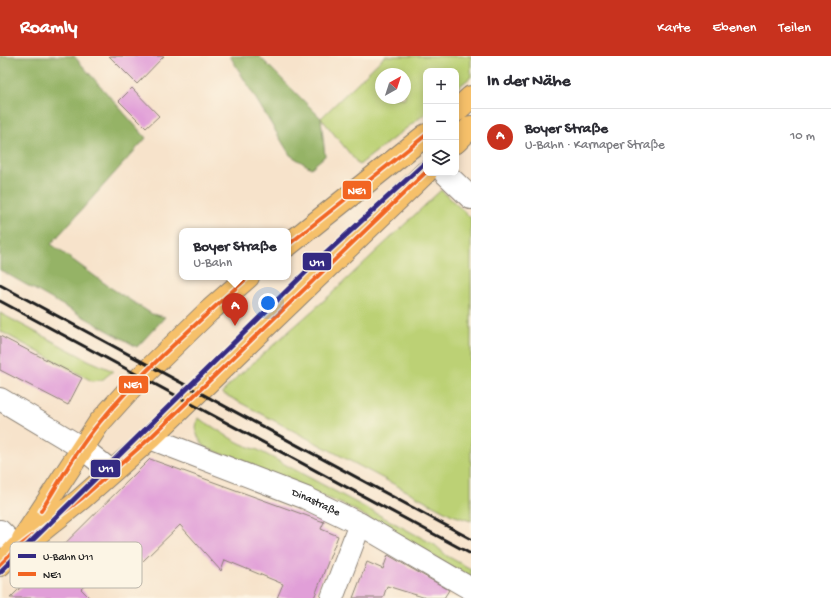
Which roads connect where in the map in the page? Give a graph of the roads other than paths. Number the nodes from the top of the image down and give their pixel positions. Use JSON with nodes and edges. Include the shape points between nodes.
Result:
{"nodes":[{"id":1,"x":471,"y":97,"type":"edge"},
{"id":2,"x":459,"y":107,"type":"edge"},
{"id":3,"x":471,"y":127,"type":"edge"},
{"id":4,"x":423,"y":137,"type":"edge"},
{"id":5,"x":458,"y":140,"type":"edge"},
{"id":6,"x":423,"y":175,"type":"edge"},
{"id":7,"x":448,"y":176,"type":"edge"},
{"id":8,"x":471,"y":198,"type":"edge"},
{"id":9,"x":291,"y":243,"type":"edge"},
{"id":10,"x":245,"y":280,"type":"edge"},
{"id":11,"x":0,"y":399,"type":"edge"},
{"id":12,"x":150,"y":438,"type":"junction"},
{"id":13,"x":82,"y":448,"type":"junction"},
{"id":14,"x":111,"y":471,"type":"junction"},
{"id":15,"x":360,"y":524,"type":"junction"},
{"id":16,"x":0,"y":531,"type":"edge"},
{"id":17,"x":11,"y":542,"type":"edge"},
{"id":18,"x":21,"y":542,"type":"edge"},
{"id":19,"x":26,"y":542,"type":"edge"},
{"id":20,"x":10,"y":555,"type":"edge"},
{"id":21,"x":0,"y":565,"type":"edge"},
{"id":22,"x":471,"y":589,"type":"edge"},
{"id":23,"x":332,"y":598,"type":"edge"}],
"edges":[{"from":1,"to":2,"type":"main road"},
{"from":3,"to":5,"type":"main road"},
{"from":4,"to":9,"type":"main road"},
{"from":6,"to":12,"type":"main road"},
{"from":7,"to":8,"type":"street"},
{"from":10,"to":13,"type":"main road","via":[[137,381]]},
{"from":11,"to":13,"type":"street"},
{"from":12,"to":14,"type":"main road"},
{"from":12,"to":15,"type":"street","name":"Dinastraße","via":[[306,498]]},
{"from":13,"to":14,"type":"street"},
{"from":13,"to":18,"type":"main road"},
{"from":14,"to":19,"type":"main road","via":[[81,499]]},
{"from":15,"to":22,"type":"street","name":"Dinastraße"},
{"from":15,"to":23,"type":"street"},
{"from":16,"to":17,"type":"street"},
{"from":20,"to":21,"type":"main road"}]}
